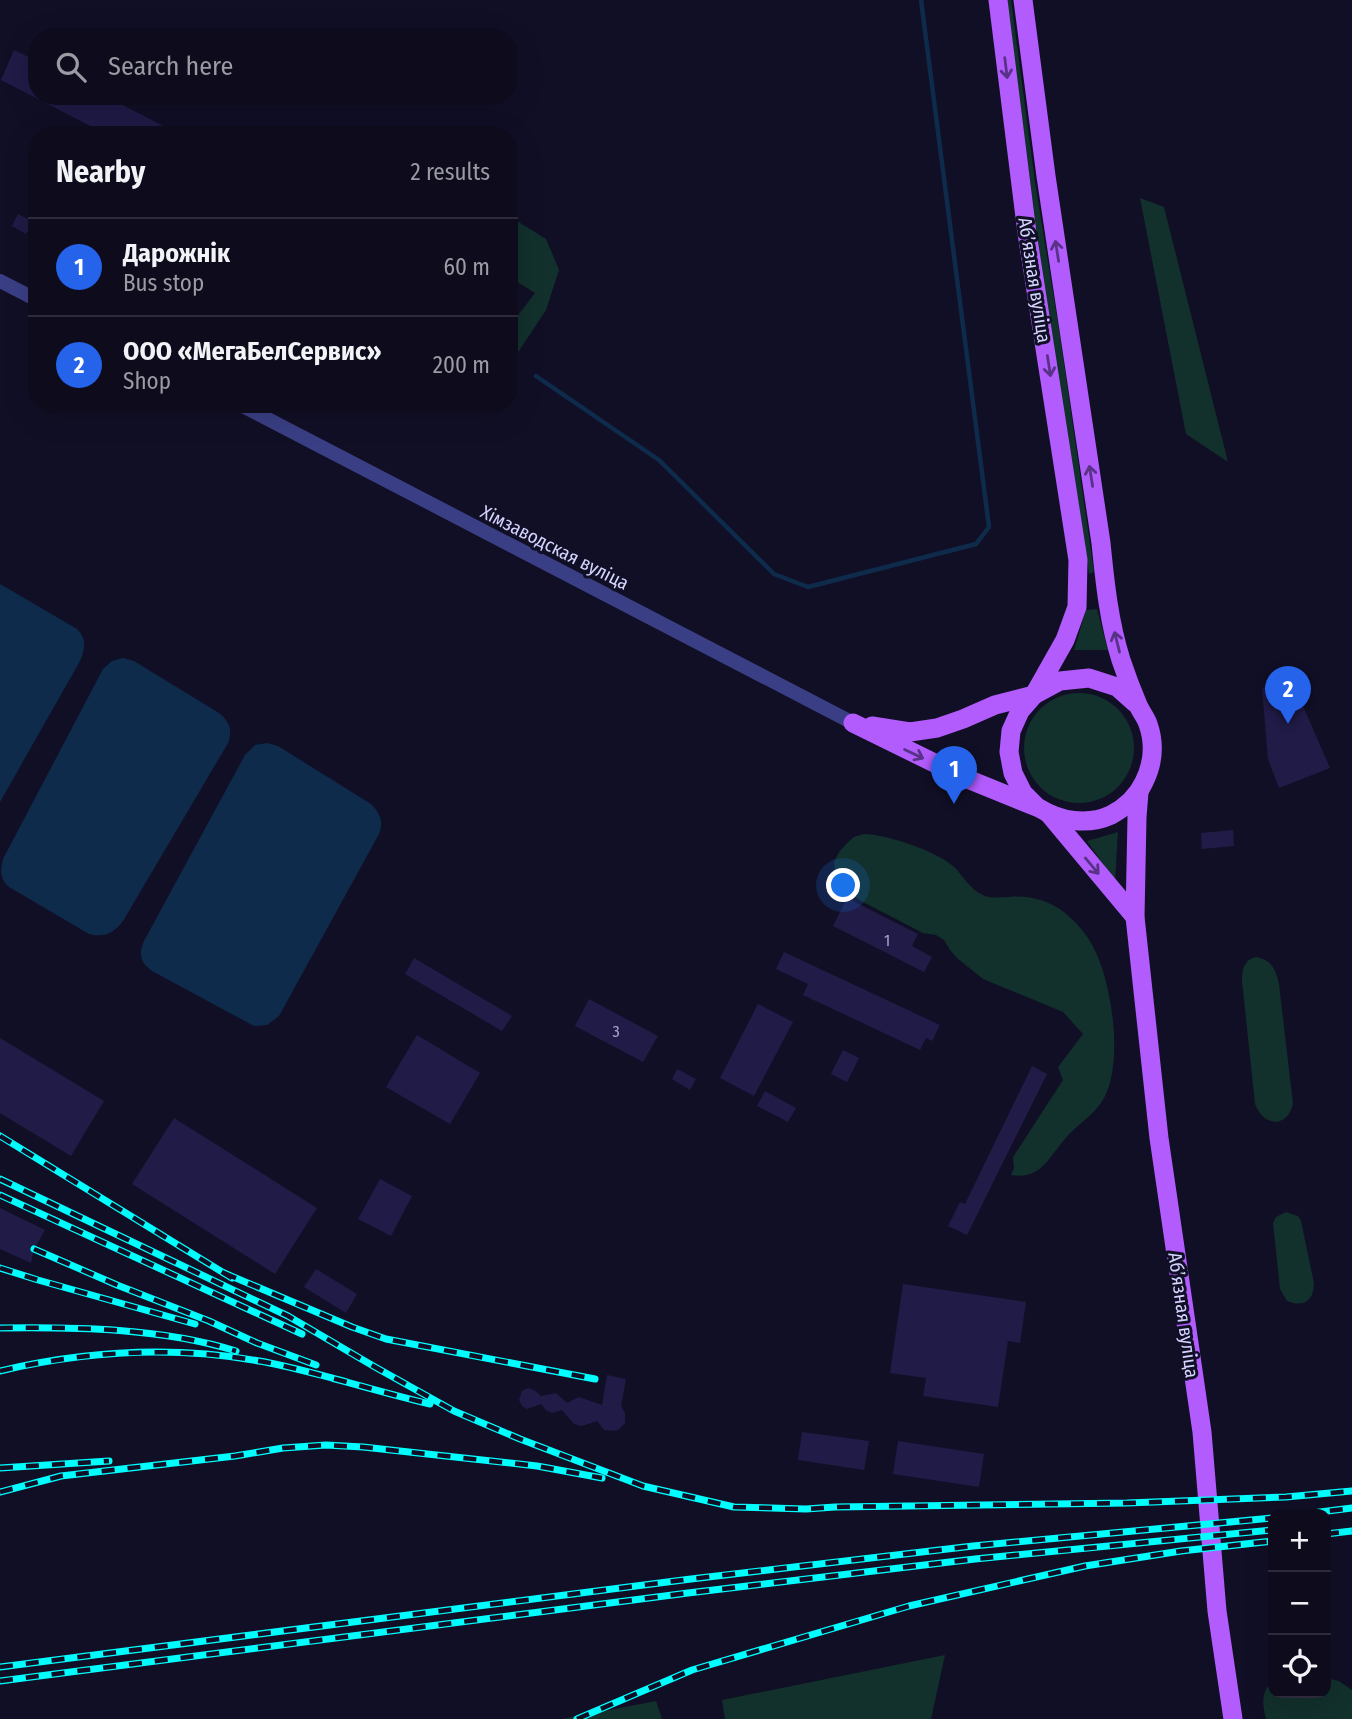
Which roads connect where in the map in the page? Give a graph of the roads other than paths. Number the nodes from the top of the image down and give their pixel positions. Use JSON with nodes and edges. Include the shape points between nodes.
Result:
{"nodes":[{"id":1,"x":998,"y":0,"type":"edge"},
{"id":2,"x":1023,"y":0,"type":"edge"},
{"id":3,"x":0,"y":281,"type":"edge"},
{"id":4,"x":28,"y":295,"type":"edge"},
{"id":5,"x":256,"y":413,"type":"edge"},
{"id":6,"x":1034,"y":695,"type":"junction"},
{"id":7,"x":1139,"y":706,"type":"junction"},
{"id":8,"x":853,"y":723,"type":"junction"},
{"id":9,"x":1139,"y":792,"type":"junction"},
{"id":10,"x":1044,"y":811,"type":"junction"},
{"id":11,"x":1135,"y":918,"type":"junction"},
{"id":12,"x":1232,"y":1717,"type":"edge"}],
"edges":[{"from":1,"to":6,"type":"main road","name":"Абʼязная вуліца","one_way":true,"via":[[1027,233],[1079,560],[1077,607],[1065,640]]},
{"from":7,"to":2,"type":"main road","name":"Абʼязная вуліца","one_way":true,"via":[[1107,604]]},
{"from":3,"to":4,"type":"street"},
{"from":5,"to":8,"type":"street","name":"Хімзаводская вуліца"},
{"from":6,"to":7,"type":"main road","via":[[1060,681],[1089,678],[1117,687]]},
{"from":6,"to":8,"type":"main road","via":[[937,728],[909,732]]},
{"from":6,"to":10,"type":"main road","via":[[1020,711],[1009,752],[1023,793]]},
{"from":7,"to":9,"type":"main road","via":[[1153,741],[1151,768]]},
{"from":8,"to":10,"type":"main road","one_way":true},
{"from":9,"to":10,"type":"main road","via":[[1108,816],[1088,821]]},
{"from":9,"to":11,"type":"main road","name":"Абʼязная вуліца"},
{"from":10,"to":11,"type":"main road","one_way":true},
{"from":11,"to":12,"type":"main road","name":"Абʼязная вуліца","via":[[1158,1138],[1202,1433],[1217,1611]]}]}
